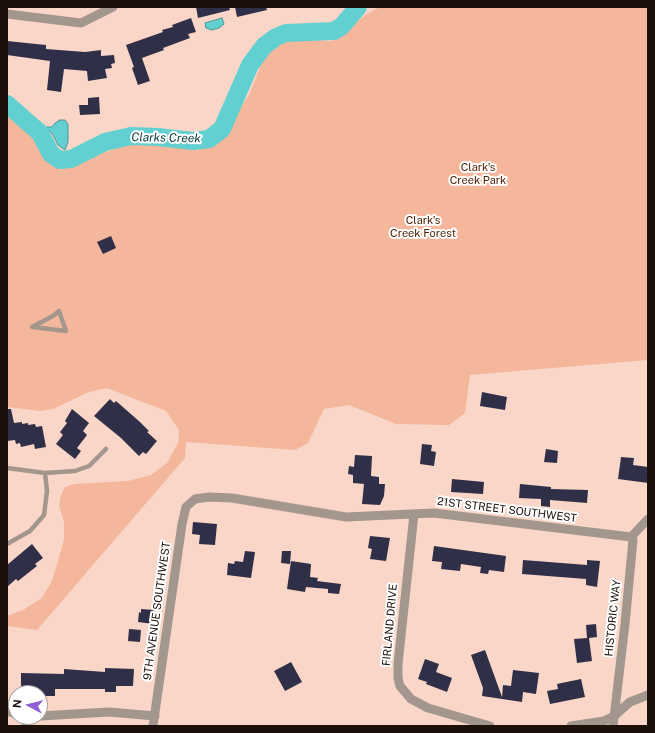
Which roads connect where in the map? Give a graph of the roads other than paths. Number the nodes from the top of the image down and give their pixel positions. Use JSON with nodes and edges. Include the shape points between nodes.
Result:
{"nodes":[{"id":1,"x":113,"y":7,"type":"edge"},
{"id":2,"x":97,"y":11,"type":"edge"},
{"id":3,"x":7,"y":14,"type":"edge"},
{"id":4,"x":66,"y":331,"type":"joint"},
{"id":5,"x":106,"y":449,"type":"dead end"},
{"id":6,"x":7,"y":468,"type":"edge"},
{"id":7,"x":45,"y":473,"type":"junction"},
{"id":8,"x":191,"y":501,"type":"joint"},
{"id":9,"x":414,"y":514,"type":"junction"},
{"id":10,"x":648,"y":519,"type":"edge"},
{"id":11,"x":631,"y":537,"type":"junction"},
{"id":12,"x":7,"y":544,"type":"edge"},
{"id":13,"x":648,"y":695,"type":"edge"},
{"id":14,"x":48,"y":716,"type":"edge"},
{"id":15,"x":155,"y":716,"type":"junction"},
{"id":16,"x":614,"y":716,"type":"junction"},
{"id":17,"x":153,"y":726,"type":"edge"},
{"id":18,"x":490,"y":726,"type":"edge"},
{"id":19,"x":571,"y":726,"type":"edge"},
{"id":20,"x":613,"y":726,"type":"edge"}],
"edges":[{"from":1,"to":2,"type":"street"},
{"from":2,"to":3,"type":"street","via":[[81,23]]},
{"from":4,"to":4,"type":"lane","via":[[60,311],[32,327]]},
{"from":5,"to":7,"type":"lane","via":[[89,466],[74,471]]},
{"from":6,"to":7,"type":"lane"},
{"from":7,"to":12,"type":"lane","via":[[47,491],[44,516],[30,531]]},
{"from":8,"to":9,"type":"street","name":"21ST STREET SOUTHWEST","via":[[203,497],[218,497],[355,517]]},
{"from":8,"to":15,"type":"street","name":"9TH AVENUE SOUTHWEST","via":[[186,507],[182,524]]},
{"from":9,"to":11,"type":"street","name":"21ST STREET SOUTHWEST","via":[[434,513]]},
{"from":9,"to":18,"type":"street","name":"FIRLAND DRIVE","via":[[398,664],[400,686],[411,699],[428,708]]},
{"from":10,"to":11,"type":"street"},
{"from":11,"to":16,"type":"street","name":"HISTORIC WAY","via":[[633,540]]},
{"from":13,"to":16,"type":"street","via":[[630,702]]},
{"from":14,"to":15,"type":"street","via":[[108,712]]},
{"from":15,"to":17,"type":"street","name":"9TH AVENUE SOUTHWEST"},
{"from":16,"to":19,"type":"street","via":[[604,721]]},
{"from":16,"to":20,"type":"street","name":"HISTORIC WAY"}]}
